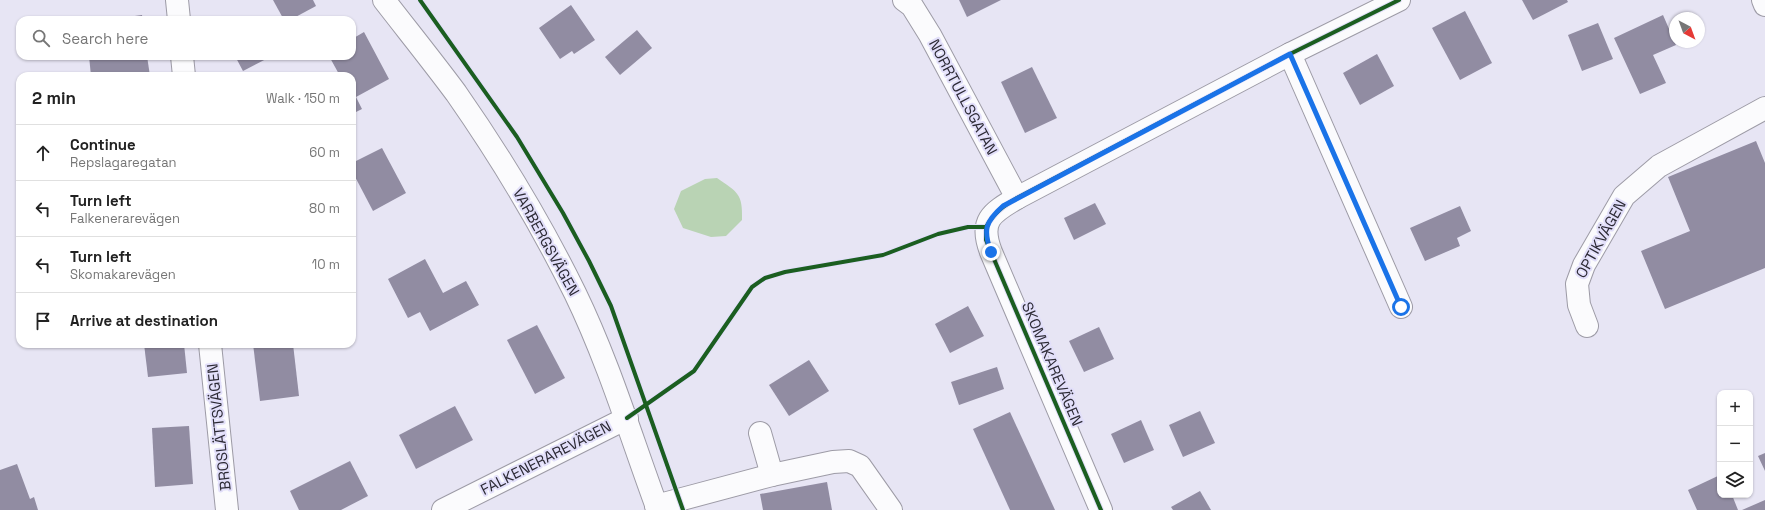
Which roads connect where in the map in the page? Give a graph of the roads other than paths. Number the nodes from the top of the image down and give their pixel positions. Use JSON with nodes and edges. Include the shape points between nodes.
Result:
{"nodes":[{"id":1,"x":177,"y":0,"type":"edge"},
{"id":2,"x":384,"y":0,"type":"edge"},
{"id":3,"x":904,"y":0,"type":"edge"},
{"id":4,"x":1399,"y":0,"type":"edge"},
{"id":5,"x":1763,"y":0,"type":"edge"},
{"id":6,"x":1765,"y":5,"type":"edge"},
{"id":7,"x":179,"y":16,"type":"edge"},
{"id":8,"x":1290,"y":54,"type":"junction"},
{"id":9,"x":182,"y":60,"type":"edge"},
{"id":10,"x":184,"y":72,"type":"edge"},
{"id":11,"x":1765,"y":108,"type":"edge"},
{"id":12,"x":1017,"y":198,"type":"junction"},
{"id":13,"x":1401,"y":307,"type":"dead end"},
{"id":14,"x":1587,"y":326,"type":"dead end"},
{"id":15,"x":210,"y":348,"type":"edge"},
{"id":16,"x":626,"y":418,"type":"junction"},
{"id":17,"x":760,"y":433,"type":"dead end"},
{"id":18,"x":772,"y":475,"type":"junction"},
{"id":19,"x":657,"y":508,"type":"edge"},
{"id":20,"x":227,"y":510,"type":"edge"},
{"id":21,"x":443,"y":510,"type":"edge"},
{"id":22,"x":891,"y":510,"type":"edge"},
{"id":23,"x":1101,"y":510,"type":"edge"}],
"edges":[{"from":1,"to":7,"type":"street"},
{"from":2,"to":16,"type":"street","name":"VARBERGSVÄGEN","via":[[456,94],[506,169],[539,226],[575,294]]},
{"from":3,"to":12,"type":"street","name":"NORRTULLSGATAN","via":[[912,6],[930,35]]},
{"from":4,"to":8,"type":"street"},
{"from":5,"to":6,"type":"street"},
{"from":8,"to":12,"type":"street"},
{"from":8,"to":13,"type":"street"},
{"from":9,"to":10,"type":"street"},
{"from":11,"to":14,"type":"street","name":"OPTIKVÄGEN","via":[[1659,166],[1624,196],[1584,265],[1577,284],[1579,305]]},
{"from":12,"to":23,"type":"street","name":"SKOMAKAREVÄGEN","via":[[992,216],[986,227],[986,240]]},
{"from":15,"to":20,"type":"street","name":"BROSLÄTTSVÄGEN"},
{"from":16,"to":19,"type":"street","name":"VARBERGSVÄGEN"},
{"from":16,"to":21,"type":"street","name":"FALKENERAREVÄGEN"},
{"from":17,"to":18,"type":"street"},
{"from":18,"to":19,"type":"street"},
{"from":18,"to":22,"type":"street","via":[[833,462],[849,462],[860,466]]}]}
